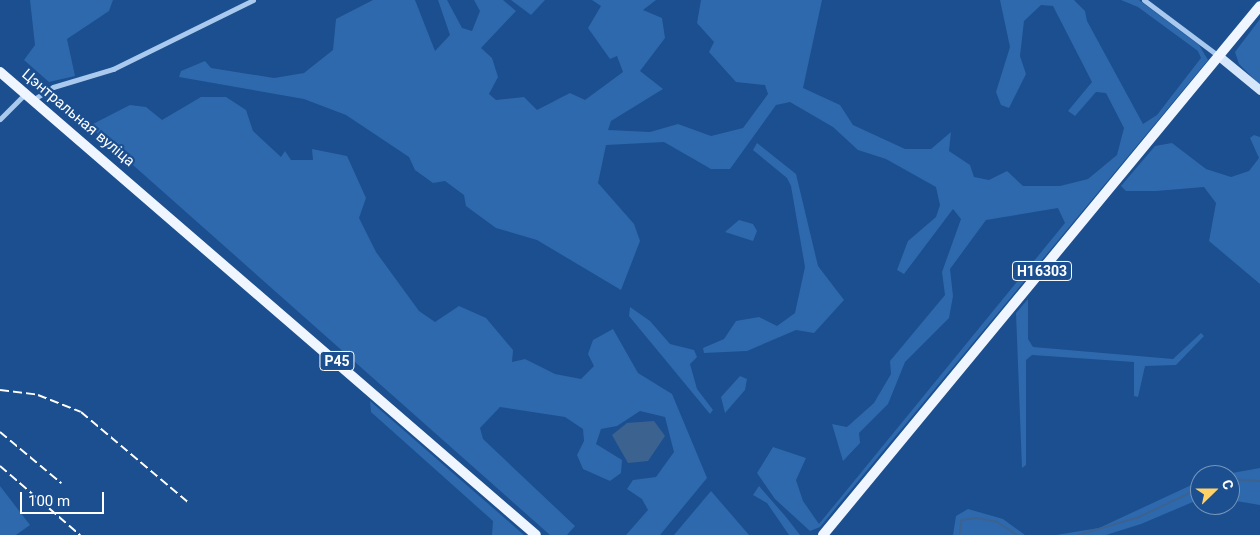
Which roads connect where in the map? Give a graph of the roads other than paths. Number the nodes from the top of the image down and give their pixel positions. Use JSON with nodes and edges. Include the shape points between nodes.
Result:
{"nodes":[{"id":1,"x":253,"y":0,"type":"edge"},
{"id":2,"x":1144,"y":0,"type":"edge"},
{"id":3,"x":1260,"y":6,"type":"edge"},
{"id":4,"x":1220,"y":56,"type":"junction"},
{"id":5,"x":0,"y":72,"type":"edge"},
{"id":6,"x":1260,"y":90,"type":"edge"},
{"id":7,"x":30,"y":96,"type":"junction"},
{"id":8,"x":0,"y":119,"type":"edge"},
{"id":9,"x":536,"y":535,"type":"edge"},
{"id":10,"x":823,"y":535,"type":"edge"}],
"edges":[{"from":1,"to":7,"type":"street","via":[[113,69]]},
{"from":2,"to":4,"type":"street"},
{"from":3,"to":4,"type":"main road","number":"Н16303"},
{"from":4,"to":6,"type":"street"},
{"from":4,"to":10,"type":"main road","number":"Н16303"},
{"from":5,"to":7,"type":"main road","name":"Цэнтральная вуліца","number":"Р45"},
{"from":7,"to":8,"type":"street"},
{"from":7,"to":9,"type":"main road","name":"Цэнтральная вуліца","number":"Р45"}]}
